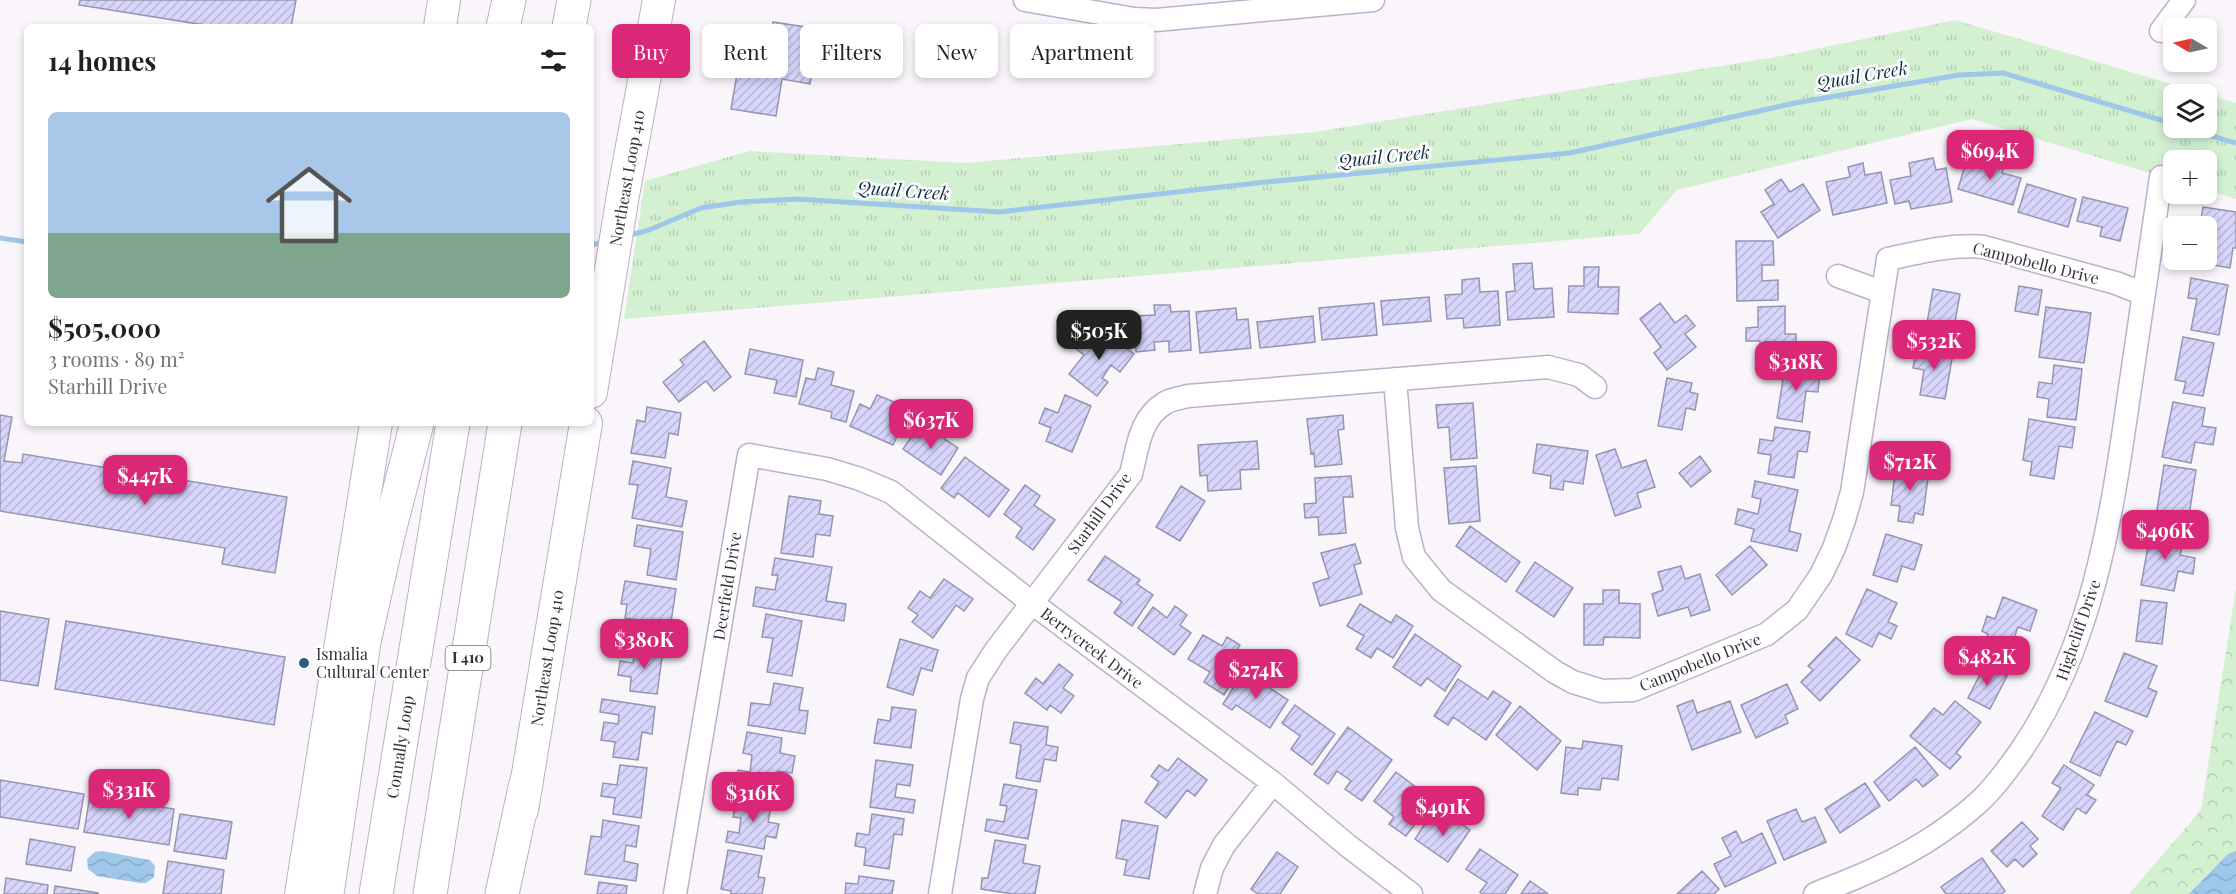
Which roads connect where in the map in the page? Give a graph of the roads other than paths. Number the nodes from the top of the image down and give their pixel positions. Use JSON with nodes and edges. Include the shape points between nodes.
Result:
{"nodes":[{"id":1,"x":444,"y":0,"type":"edge"},
{"id":2,"x":509,"y":0,"type":"edge"},
{"id":3,"x":520,"y":0,"type":"edge"},
{"id":4,"x":574,"y":0,"type":"edge"},
{"id":5,"x":659,"y":0,"type":"edge"},
{"id":6,"x":1024,"y":0,"type":"edge"},
{"id":7,"x":1373,"y":0,"type":"edge"},
{"id":8,"x":2184,"y":0,"type":"edge"},
{"id":9,"x":440,"y":24,"type":"edge"},
{"id":10,"x":504,"y":24,"type":"edge"},
{"id":11,"x":516,"y":24,"type":"edge"},
{"id":12,"x":570,"y":24,"type":"edge"},
{"id":13,"x":2161,"y":31,"type":"dead end"},
{"id":14,"x":2161,"y":177,"type":"dead end"},
{"id":15,"x":1838,"y":276,"type":"dead end"},
{"id":16,"x":1882,"y":292,"type":"junction"},
{"id":17,"x":2144,"y":294,"type":"junction"},
{"id":18,"x":594,"y":374,"type":"edge"},
{"id":19,"x":1395,"y":380,"type":"junction"},
{"id":20,"x":1595,"y":387,"type":"dead end"},
{"id":21,"x":376,"y":426,"type":"edge"},
{"id":22,"x":416,"y":426,"type":"edge"},
{"id":23,"x":453,"y":426,"type":"edge"},
{"id":24,"x":505,"y":426,"type":"edge"},
{"id":25,"x":586,"y":426,"type":"edge"},
{"id":26,"x":748,"y":455,"type":"joint"},
{"id":27,"x":1032,"y":603,"type":"junction"},
{"id":28,"x":526,"y":783,"type":"junction"},
{"id":29,"x":1273,"y":783,"type":"junction"},
{"id":30,"x":302,"y":894,"type":"edge"},
{"id":31,"x":327,"y":894,"type":"edge"},
{"id":32,"x":376,"y":894,"type":"edge"},
{"id":33,"x":430,"y":894,"type":"edge"},
{"id":34,"x":502,"y":894,"type":"edge"},
{"id":35,"x":511,"y":894,"type":"edge"},
{"id":36,"x":675,"y":894,"type":"edge"},
{"id":37,"x":940,"y":894,"type":"edge"},
{"id":38,"x":1205,"y":894,"type":"edge"},
{"id":39,"x":1411,"y":894,"type":"edge"},
{"id":40,"x":1815,"y":894,"type":"edge"}],
"edges":[{"from":1,"to":9,"type":"main road"},
{"from":2,"to":10,"type":"highway"},
{"from":3,"to":11,"type":"highway"},
{"from":4,"to":12,"type":"highway"},
{"from":5,"to":18,"type":"main road","name":"Northeast Loop 410"},
{"from":6,"to":7,"type":"street","via":[[1156,20]]},
{"from":8,"to":13,"type":"street"},
{"from":14,"to":17,"type":"street","name":"Highcliff Drive"},
{"from":15,"to":16,"type":"street"},
{"from":16,"to":17,"type":"street","name":"Campobello Drive","via":[[1888,259],[1965,245],[2116,283]]},
{"from":16,"to":19,"type":"street","name":"Campobello Drive","via":[[1852,492],[1821,575],[1797,610],[1767,634],[1633,690],[1602,691],[1573,682],[1441,590],[1414,557],[1407,528]]},
{"from":17,"to":40,"type":"street","name":"Highcliff Drive","via":[[2116,484],[2096,579],[2069,664],[2036,729],[1980,800],[1945,829],[1858,877]]},
{"from":19,"to":20,"type":"street","name":"Starhill Drive","via":[[1548,367],[1579,375]]},
{"from":19,"to":27,"type":"street","name":"Starhill Drive","via":[[1188,396],[1166,402],[1147,419],[1136,445],[1131,474]]},
{"from":21,"to":30,"type":"main road"},
{"from":22,"to":31,"type":"highway","via":[[364,642]]},
{"from":23,"to":32,"type":"highway","name":"Connally Loop"},
{"from":24,"to":33,"type":"highway","number":"I 410"},
{"from":25,"to":28,"type":"main road","name":"Northeast Loop 410"},
{"from":26,"to":27,"type":"street","name":"Berrycreek Drive","via":[[827,469],[891,492]]},
{"from":26,"to":36,"type":"street","name":"Deerfield Drive"},
{"from":27,"to":29,"type":"street","name":"Berrycreek Drive"},
{"from":27,"to":37,"type":"street","name":"Starhill Drive","via":[[978,678]]},
{"from":28,"to":34,"type":"highway"},
{"from":28,"to":35,"type":"main road","name":"Northeast Loop 410"},
{"from":29,"to":38,"type":"street","via":[[1224,845]]},
{"from":29,"to":39,"type":"street","name":"Berrycreek Drive"}]}
